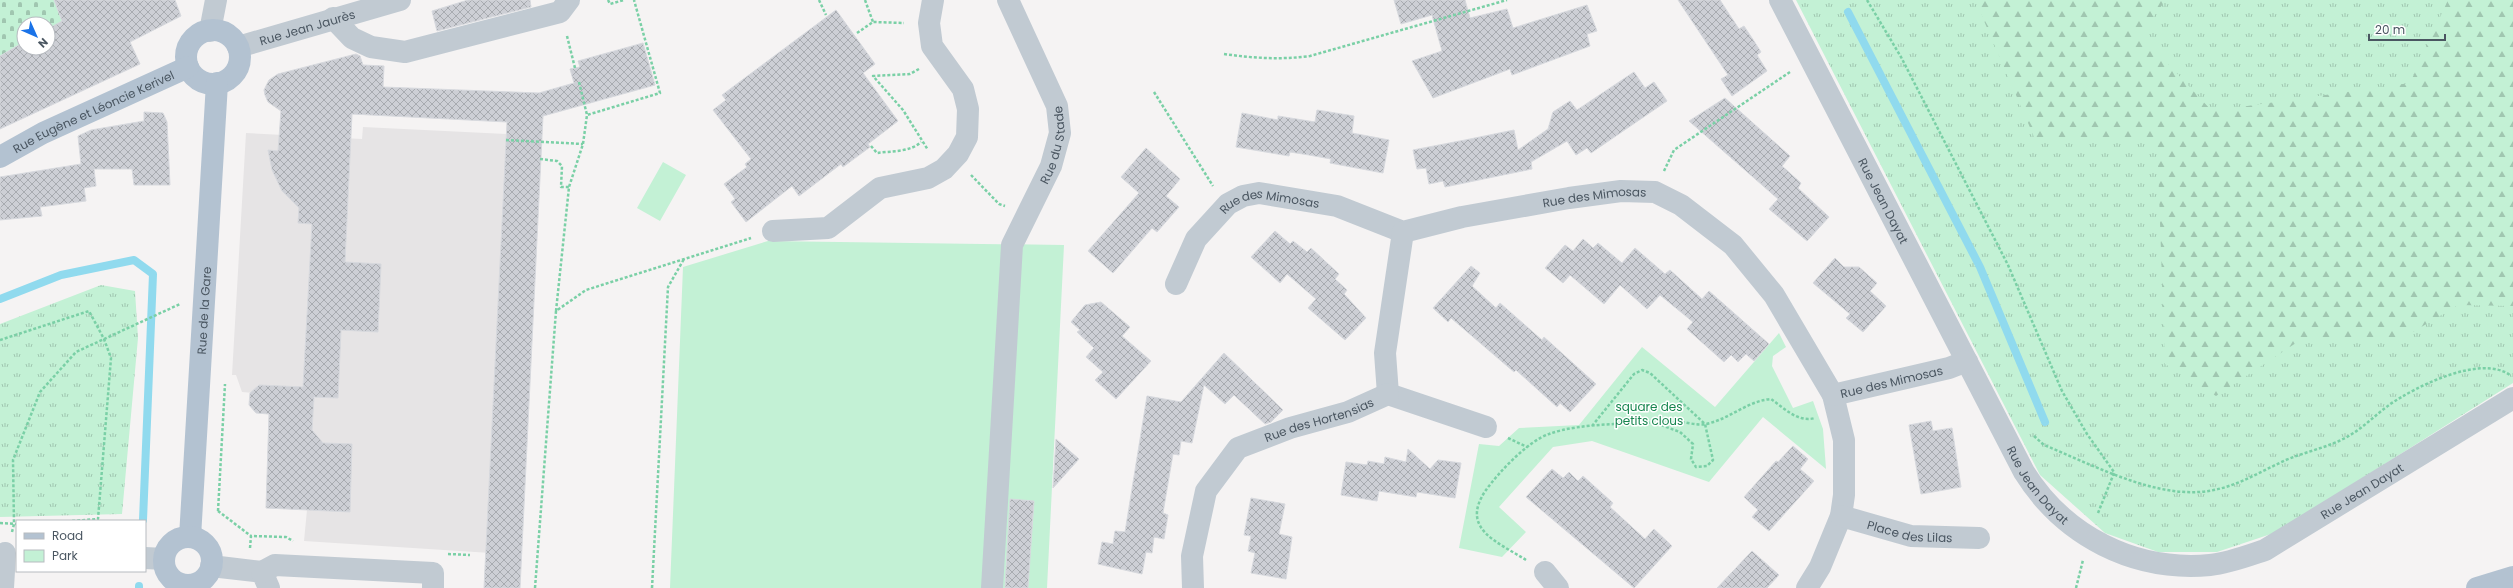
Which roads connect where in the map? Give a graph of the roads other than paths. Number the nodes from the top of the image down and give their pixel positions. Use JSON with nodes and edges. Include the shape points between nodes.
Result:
{"nodes":[{"id":1,"x":216,"y":0,"type":"edge"},
{"id":2,"x":400,"y":0,"type":"edge"},
{"id":3,"x":932,"y":0,"type":"edge"},
{"id":4,"x":1008,"y":0,"type":"edge"},
{"id":5,"x":1780,"y":0,"type":"edge"},
{"id":6,"x":565,"y":6,"type":"edge"},
{"id":7,"x":333,"y":18,"type":"junction"},
{"id":8,"x":210,"y":30,"type":"junction"},
{"id":9,"x":238,"y":47,"type":"junction"},
{"id":10,"x":188,"y":67,"type":"junction"},
{"id":11,"x":217,"y":83,"type":"junction"},
{"id":12,"x":0,"y":157,"type":"edge"},
{"id":13,"x":773,"y":231,"type":"road end"},
{"id":14,"x":1403,"y":232,"type":"junction"},
{"id":15,"x":1176,"y":284,"type":"dead end"},
{"id":16,"x":1967,"y":361,"type":"junction"},
{"id":17,"x":1388,"y":394,"type":"junction"},
{"id":18,"x":2513,"y":398,"type":"edge"},
{"id":19,"x":1835,"y":404,"type":"junction"},
{"id":20,"x":1486,"y":427,"type":"dead end"},
{"id":21,"x":1841,"y":516,"type":"junction"},
{"id":22,"x":190,"y":537,"type":"junction"},
{"id":23,"x":1979,"y":538,"type":"dead end"},
{"id":24,"x":5,"y":551,"type":"edge"},
{"id":25,"x":155,"y":558,"type":"edge"},
{"id":26,"x":211,"y":566,"type":"junction"},
{"id":27,"x":2513,"y":577,"type":"edge"},
{"id":28,"x":266,"y":580,"type":"edge"},
{"id":29,"x":186,"y":587,"type":"edge"},
{"id":30,"x":3,"y":588,"type":"edge"},
{"id":31,"x":433,"y":588,"type":"edge"},
{"id":32,"x":992,"y":588,"type":"edge"},
{"id":33,"x":1193,"y":588,"type":"edge"},
{"id":34,"x":1807,"y":588,"type":"edge"},
{"id":35,"x":2477,"y":588,"type":"edge"}],
"edges":[{"from":1,"to":8,"type":"street"},
{"from":2,"to":7,"type":"street","name":"Rue Jean Jaurès"},
{"from":3,"to":13,"type":"street","via":[[929,23],[932,46],[963,89],[968,109],[967,137],[958,154],[948,165],[928,178],[880,188],[828,228]]},
{"from":4,"to":32,"type":"street","name":"Rue du Stade","via":[[1057,106],[1060,119],[1057,150],[1012,245]]},
{"from":5,"to":16,"type":"street","name":"Rue Jean Dayat"},
{"from":6,"to":7,"type":"street","via":[[405,52],[371,47],[352,38]]},
{"from":7,"to":9,"type":"street","name":"Rue Jean Jaurès"},
{"from":8,"to":9,"type":"main road","via":[[230,36]]},
{"from":8,"to":10,"type":"main road","via":[[191,41],[186,58]]},
{"from":9,"to":11,"type":"main road","via":[[240,60],[237,68],[232,75]]},
{"from":10,"to":11,"type":"main road","via":[[200,80]]},
{"from":10,"to":12,"type":"main road","name":"Rue Eugène et Léoncie Kerivel","via":[[43,132]]},
{"from":11,"to":22,"type":"main road","name":"Rue de la Gare"},
{"from":14,"to":15,"type":"street","name":"Rue des Mimosas","via":[[1337,206],[1259,193],[1243,196],[1228,204],[1196,240]]},
{"from":14,"to":17,"type":"street","name":"Rue des Hortensias","via":[[1385,353]]},
{"from":14,"to":19,"type":"street","name":"Rue des Mimosas","via":[[1462,217],[1569,198],[1621,191],[1655,192],[1682,205],[1733,245],[1774,295]]},
{"from":16,"to":18,"type":"street","name":"Rue Jean Dayat","via":[[2024,472],[2048,506],[2075,529],[2106,547],[2129,557],[2168,565],[2211,565],[2238,560],[2265,550]]},
{"from":16,"to":19,"type":"street","name":"Rue des Mimosas"},
{"from":17,"to":20,"type":"street"},
{"from":17,"to":33,"type":"street","name":"Rue des Hortensias","via":[[1348,412],[1290,428],[1238,448],[1206,491],[1192,556]]},
{"from":19,"to":21,"type":"street","via":[[1844,440],[1844,495]]},
{"from":21,"to":23,"type":"street","name":"Place des Lilas","via":[[1911,536]]},
{"from":21,"to":34,"type":"street","via":[[1820,567]]},
{"from":22,"to":25,"type":"main road","via":[[178,539]]},
{"from":22,"to":26,"type":"main road","via":[[202,541],[210,549],[213,560]]},
{"from":24,"to":30,"type":"street"},
{"from":25,"to":29,"type":"main road","via":[[170,577]]},
{"from":26,"to":28,"type":"street"},
{"from":26,"to":29,"type":"main road","via":[[210,574],[200,583]]},
{"from":27,"to":35,"type":"main road"},
{"from":28,"to":31,"type":"street","via":[[275,565],[434,573]]}]}
